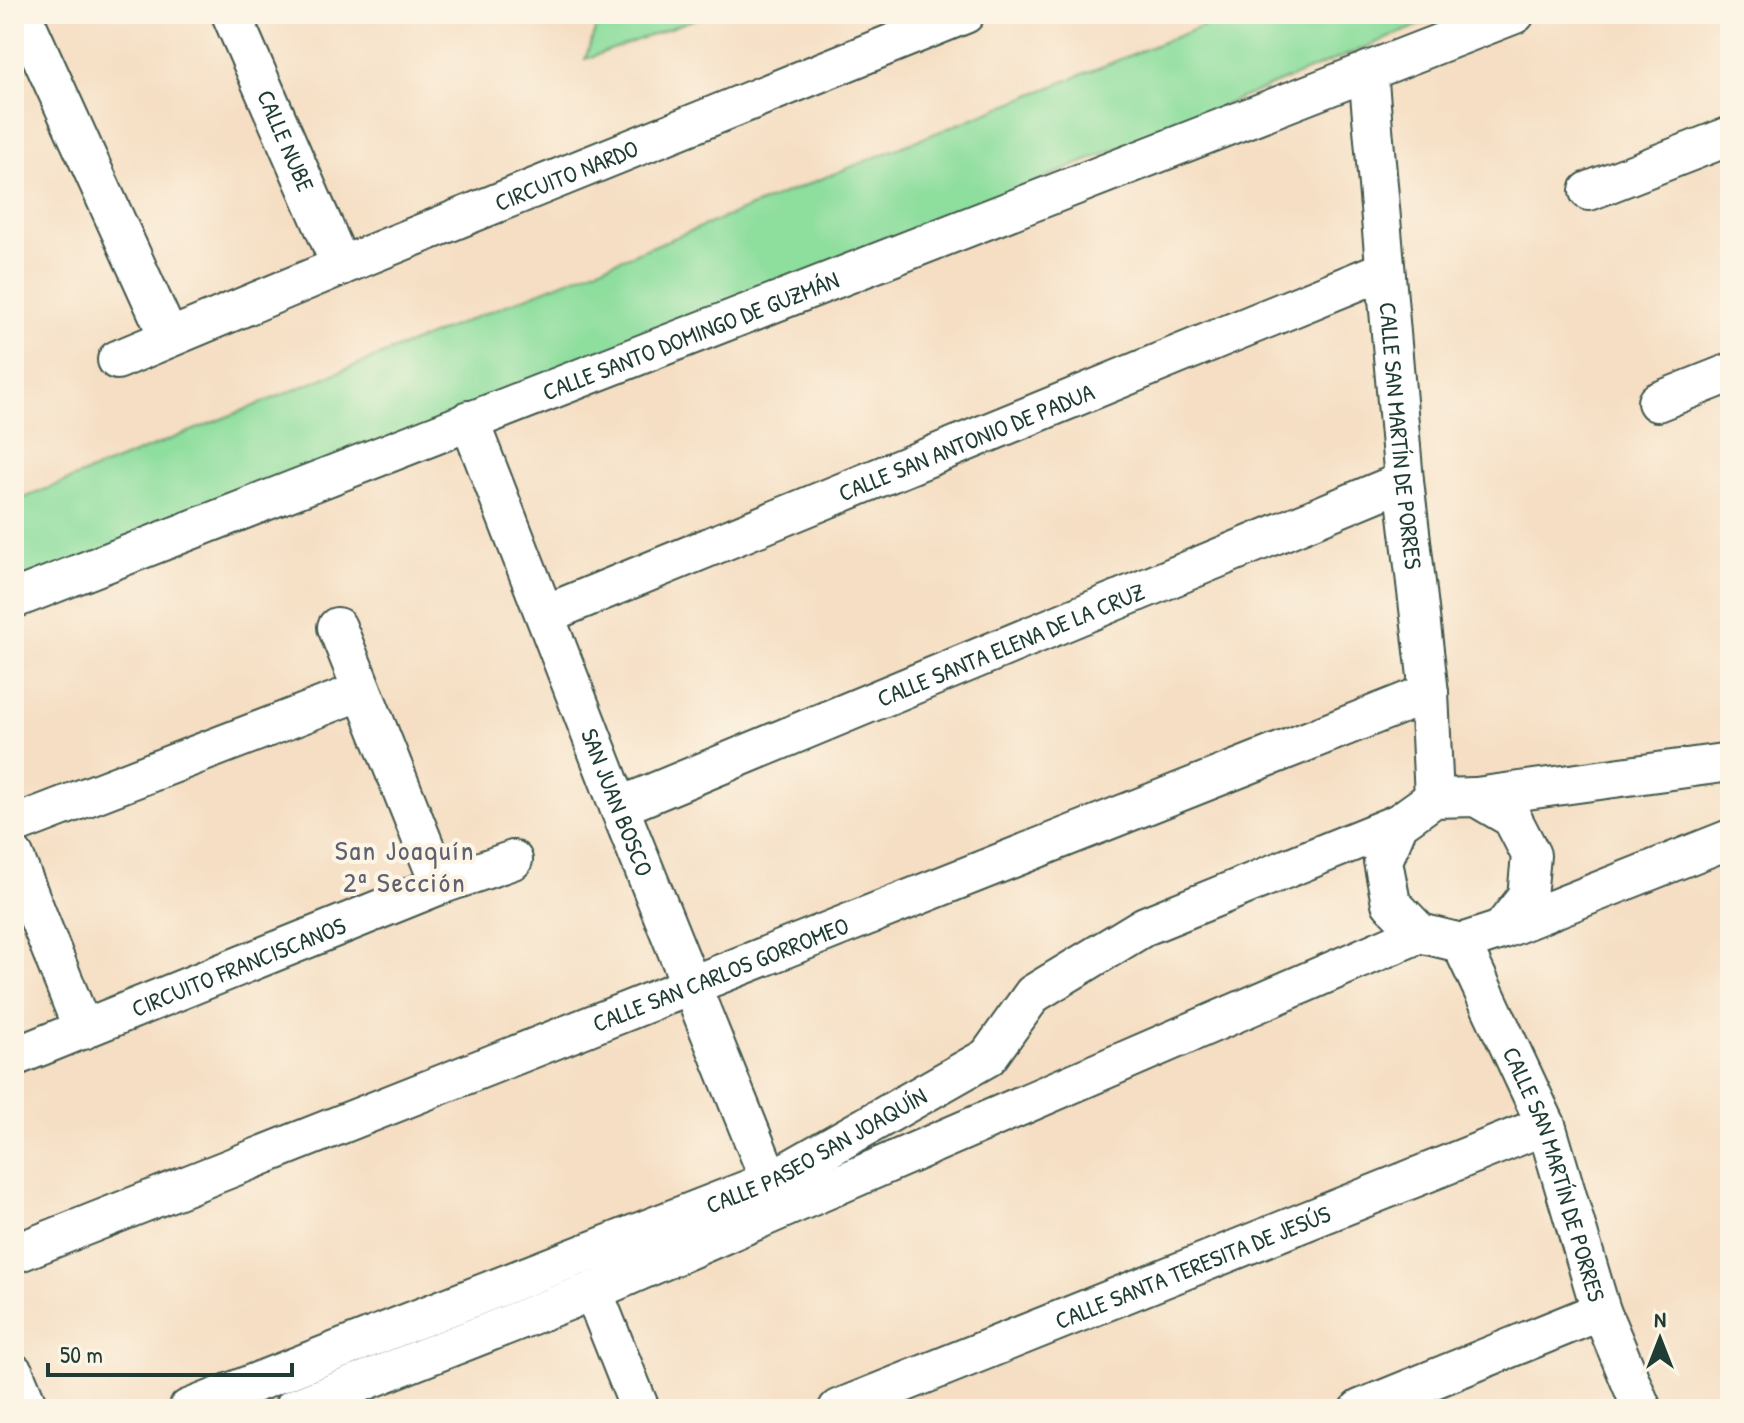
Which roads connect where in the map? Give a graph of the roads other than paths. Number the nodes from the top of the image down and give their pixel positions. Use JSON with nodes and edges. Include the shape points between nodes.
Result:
{"nodes":[{"id":1,"x":22,"y":14,"type":"edge"},
{"id":2,"x":231,"y":14,"type":"edge"},
{"id":3,"x":965,"y":14,"type":"edge"},
{"id":4,"x":1515,"y":14,"type":"edge"},
{"id":5,"x":1368,"y":71,"type":"junction"},
{"id":6,"x":1730,"y":136,"type":"edge"},
{"id":7,"x":1589,"y":191,"type":"dead end"},
{"id":8,"x":341,"y":266,"type":"junction"},
{"id":9,"x":1385,"y":270,"type":"junction"},
{"id":10,"x":169,"y":338,"type":"junction"},
{"id":11,"x":117,"y":360,"type":"dead end"},
{"id":12,"x":1730,"y":373,"type":"edge"},
{"id":13,"x":1657,"y":402,"type":"dead end"},
{"id":14,"x":469,"y":420,"type":"junction"},
{"id":15,"x":1404,"y":481,"type":"junction"},
{"id":16,"x":14,"y":599,"type":"edge"},
{"id":17,"x":546,"y":614,"type":"junction"},
{"id":18,"x":337,"y":627,"type":"dead end"},
{"id":19,"x":362,"y":691,"type":"junction"},
{"id":20,"x":1429,"y":693,"type":"junction"},
{"id":21,"x":1730,"y":762,"type":"edge"},
{"id":22,"x":1476,"y":797,"type":"junction"},
{"id":23,"x":1434,"y":798,"type":"junction"},
{"id":24,"x":619,"y":807,"type":"junction"},
{"id":25,"x":1399,"y":823,"type":"junction"},
{"id":26,"x":14,"y":825,"type":"edge"},
{"id":27,"x":1730,"y":839,"type":"edge"},
{"id":28,"x":14,"y":856,"type":"edge"},
{"id":29,"x":513,"y":860,"type":"dead end"},
{"id":30,"x":440,"y":885,"type":"junction"},
{"id":31,"x":1501,"y":930,"type":"junction"},
{"id":32,"x":1420,"y":933,"type":"junction"},
{"id":33,"x":1461,"y":943,"type":"junction"},
{"id":34,"x":691,"y":983,"type":"junction"},
{"id":35,"x":83,"y":1030,"type":"junction"},
{"id":36,"x":14,"y":1057,"type":"edge"},
{"id":37,"x":1546,"y":1125,"type":"junction"},
{"id":38,"x":770,"y":1181,"type":"junction"},
{"id":39,"x":14,"y":1254,"type":"edge"},
{"id":40,"x":593,"y":1291,"type":"junction"},
{"id":41,"x":1601,"y":1311,"type":"junction"},
{"id":42,"x":14,"y":1373,"type":"edge"},
{"id":43,"x":29,"y":1409,"type":"edge"},
{"id":44,"x":188,"y":1409,"type":"edge"},
{"id":45,"x":293,"y":1409,"type":"edge"},
{"id":46,"x":640,"y":1409,"type":"edge"},
{"id":47,"x":838,"y":1409,"type":"edge"},
{"id":48,"x":1360,"y":1409,"type":"edge"},
{"id":49,"x":1642,"y":1409,"type":"edge"}],
"edges":[{"from":1,"to":10,"type":"street"},
{"from":2,"to":8,"type":"street","name":"CALLE NUBE"},
{"from":3,"to":8,"type":"street","name":"CIRCUITO NARDO"},
{"from":4,"to":5,"type":"street","name":"CALLE SANTO DOMINGO DE GUZMÁN"},
{"from":5,"to":9,"type":"street","name":"CALLE SAN MARTÍN DE PORRES"},
{"from":5,"to":14,"type":"street","name":"CALLE SANTO DOMINGO DE GUZMÁN"},
{"from":6,"to":7,"type":"street"},
{"from":8,"to":10,"type":"street","name":"CIRCUITO NARDO"},
{"from":9,"to":15,"type":"street","name":"CALLE SAN MARTÍN DE PORRES"},
{"from":9,"to":17,"type":"street","name":"CALLE SAN ANTONIO DE PADUA"},
{"from":10,"to":11,"type":"street","name":"CIRCUITO NARDO"},
{"from":12,"to":13,"type":"street"},
{"from":14,"to":16,"type":"street","name":"CALLE SANTO DOMINGO DE GUZMÁN"},
{"from":14,"to":17,"type":"street","name":"SAN JUAN BOSCO"},
{"from":15,"to":20,"type":"street","name":"CALLE SAN MARTÍN DE PORRES"},
{"from":15,"to":24,"type":"street","name":"CALLE SANTA ELENA DE LA CRUZ"},
{"from":17,"to":24,"type":"street","name":"SAN JUAN BOSCO"},
{"from":18,"to":19,"type":"street"},
{"from":19,"to":26,"type":"street"},
{"from":19,"to":30,"type":"street"},
{"from":20,"to":23,"type":"street","name":"CALLE SAN MARTÍN DE PORRES"},
{"from":20,"to":34,"type":"street","name":"CALLE SAN CARLOS GORROMEO"},
{"from":21,"to":22,"type":"street"},
{"from":22,"to":23,"type":"street"},
{"from":22,"to":31,"type":"street","via":[[1512,818],[1531,855],[1527,897]]},
{"from":23,"to":25,"type":"street"},
{"from":24,"to":34,"type":"street","name":"SAN JUAN BOSCO"},
{"from":25,"to":32,"type":"street","via":[[1383,861],[1391,903]]},
{"from":25,"to":38,"type":"street","name":"CALLE PASEO SAN JOAQUÍN","via":[[1145,926],[1033,994],[988,1057]]},
{"from":27,"to":31,"type":"street"},
{"from":28,"to":35,"type":"street"},
{"from":29,"to":30,"type":"street","name":"CIRCUITO FRANCISCANOS"},
{"from":30,"to":35,"type":"street","name":"CIRCUITO FRANCISCANOS"},
{"from":31,"to":33,"type":"street"},
{"from":32,"to":33,"type":"street"},
{"from":32,"to":40,"type":"street","name":"CALLE PASEO SAN JOAQUÍN"},
{"from":33,"to":37,"type":"street","name":"CALLE SAN MARTÍN DE PORRES"},
{"from":34,"to":38,"type":"street","name":"SAN JUAN BOSCO"},
{"from":34,"to":39,"type":"street","name":"CALLE SAN CARLOS GORROMEO"},
{"from":35,"to":36,"type":"street","name":"CIRCUITO FRANCISCANOS"},
{"from":37,"to":41,"type":"street","name":"CALLE SAN MARTÍN DE PORRES"},
{"from":37,"to":47,"type":"street","name":"CALLE SANTA TERESITA DE JESÚS"},
{"from":38,"to":44,"type":"street","name":"CALLE PASEO SAN JOAQUÍN"},
{"from":40,"to":45,"type":"street","name":"CALLE PASEO SAN JOAQUÍN"},
{"from":40,"to":46,"type":"street"},
{"from":41,"to":48,"type":"street"},
{"from":41,"to":49,"type":"street","name":"CALLE SAN MARTÍN DE PORRES"},
{"from":42,"to":43,"type":"street"}]}
